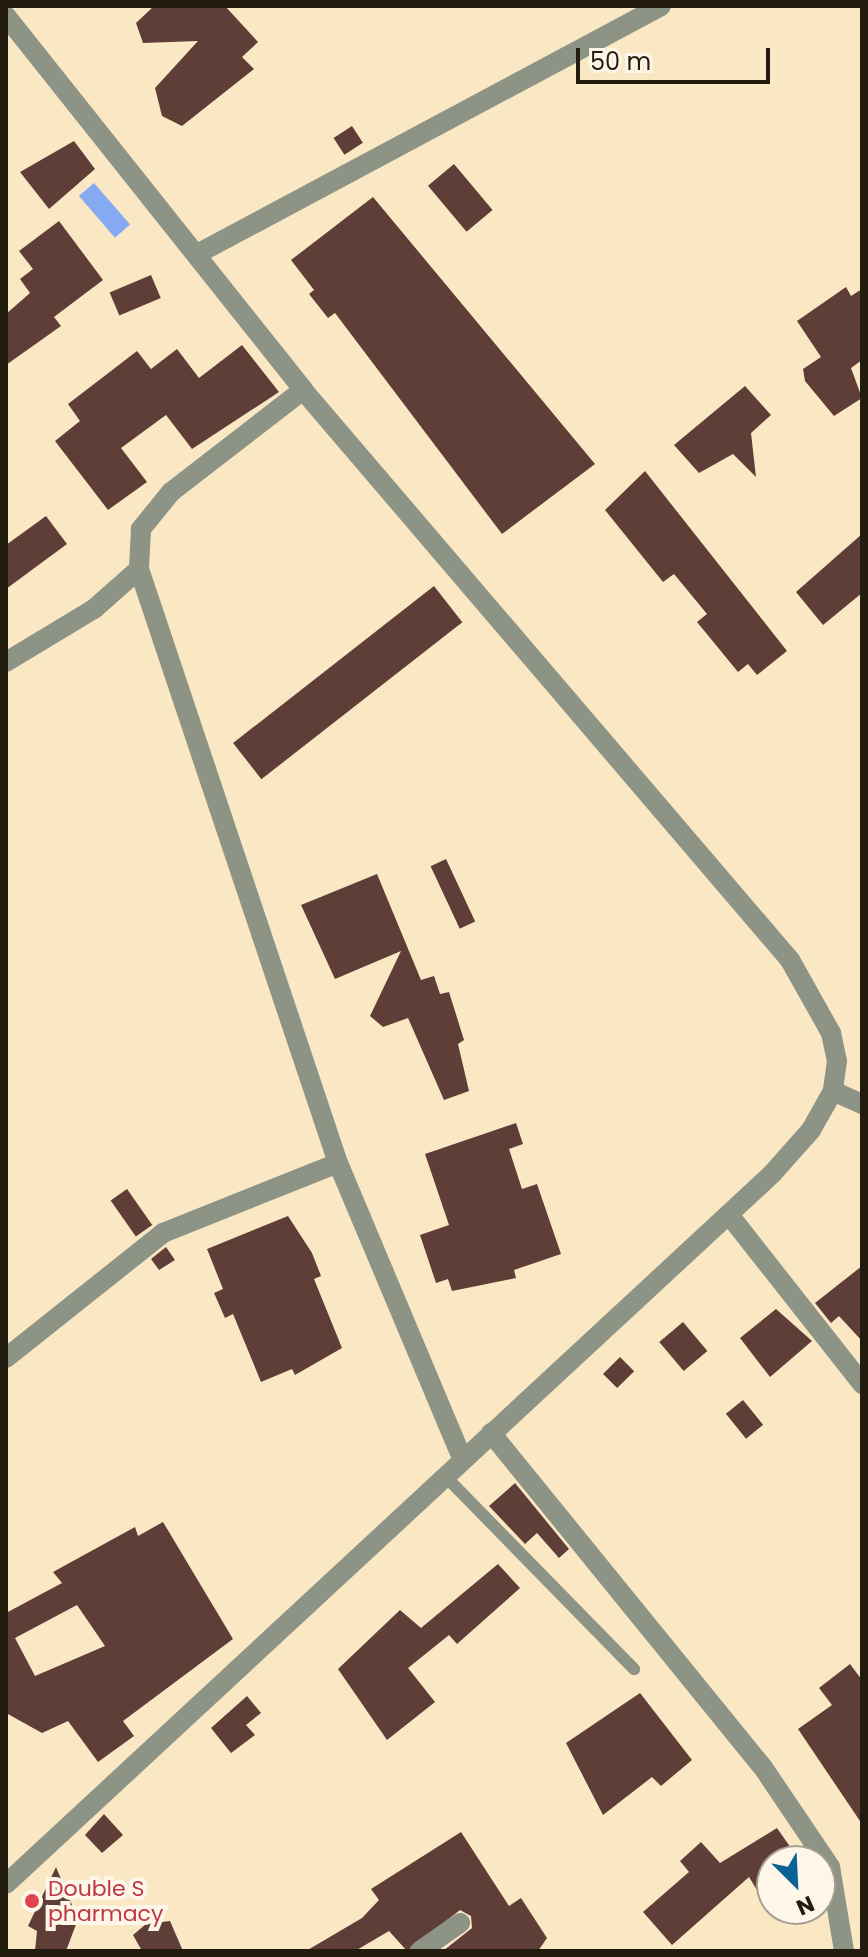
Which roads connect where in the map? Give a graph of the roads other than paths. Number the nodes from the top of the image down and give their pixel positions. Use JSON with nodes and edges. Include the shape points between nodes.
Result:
{"nodes":[{"id":1,"x":661,"y":6,"type":"edge"},
{"id":2,"x":6,"y":16,"type":"edge"},
{"id":3,"x":197,"y":254,"type":"junction"},
{"id":4,"x":303,"y":390,"type":"junction"},
{"id":5,"x":139,"y":569,"type":"junction"},
{"id":6,"x":6,"y":662,"type":"edge"},
{"id":7,"x":833,"y":1091,"type":"junction"},
{"id":8,"x":862,"y":1104,"type":"edge"},
{"id":9,"x":338,"y":1163,"type":"junction"},
{"id":10,"x":730,"y":1216,"type":"junction"},
{"id":11,"x":6,"y":1358,"type":"edge"},
{"id":12,"x":862,"y":1384,"type":"edge"},
{"id":13,"x":491,"y":1433,"type":"junction"},
{"id":14,"x":463,"y":1460,"type":"junction"},
{"id":15,"x":446,"y":1477,"type":"junction"},
{"id":16,"x":634,"y":1669,"type":"dead end"},
{"id":17,"x":6,"y":1884,"type":"edge"},
{"id":18,"x":460,"y":1923,"type":"dead end"},
{"id":19,"x":420,"y":1951,"type":"edge"},
{"id":20,"x":844,"y":1951,"type":"edge"}],
"edges":[{"from":1,"to":3,"type":"street"},
{"from":2,"to":3,"type":"street"},
{"from":3,"to":4,"type":"street"},
{"from":4,"to":5,"type":"street","via":[[171,492],[141,529]]},
{"from":4,"to":7,"type":"street","via":[[790,960],[831,1033]]},
{"from":5,"to":6,"type":"street","via":[[94,609]]},
{"from":5,"to":9,"type":"street"},
{"from":7,"to":8,"type":"street"},
{"from":7,"to":10,"type":"street","via":[[811,1130]]},
{"from":9,"to":11,"type":"street","via":[[163,1233]]},
{"from":9,"to":14,"type":"street"},
{"from":10,"to":12,"type":"street"},
{"from":10,"to":13,"type":"street"},
{"from":13,"to":14,"type":"street"},
{"from":13,"to":20,"type":"street","via":[[762,1766],[830,1867]]},
{"from":14,"to":15,"type":"street"},
{"from":15,"to":16,"type":"lane"},
{"from":15,"to":17,"type":"street"},
{"from":18,"to":19,"type":"street"}]}
